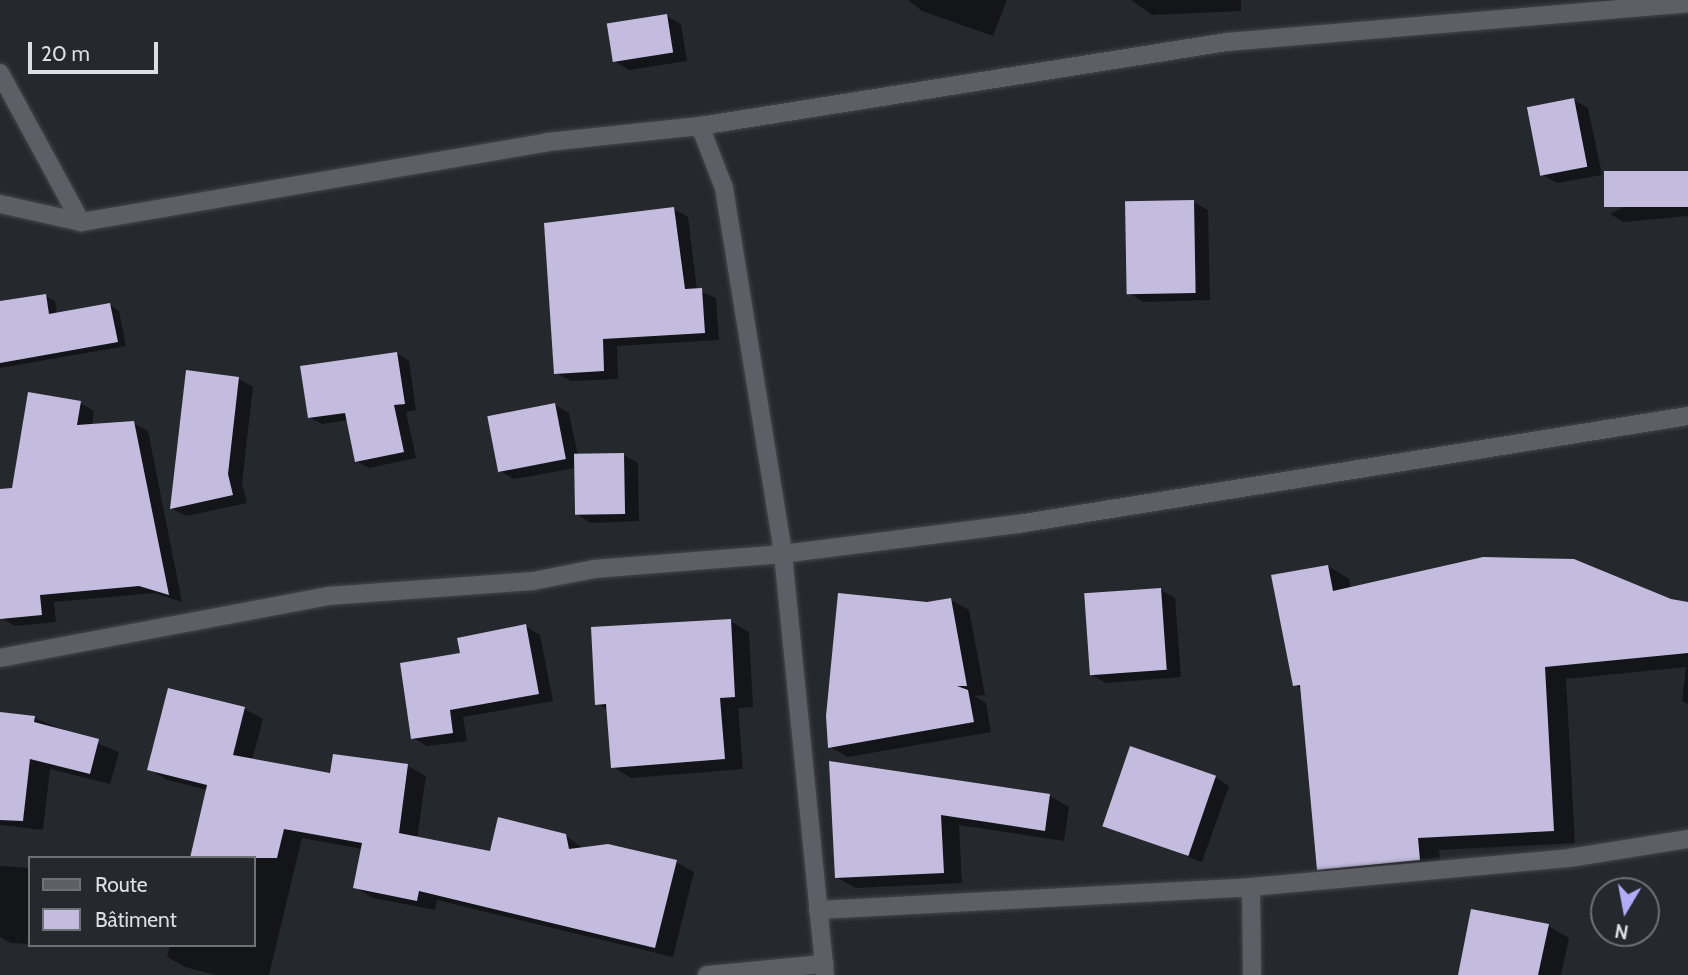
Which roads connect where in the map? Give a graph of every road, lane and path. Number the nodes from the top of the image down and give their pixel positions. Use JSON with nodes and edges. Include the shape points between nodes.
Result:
{"nodes":[{"id":1,"x":1688,"y":3,"type":"edge"},
{"id":2,"x":0,"y":73,"type":"edge"},
{"id":3,"x":699,"y":126,"type":"junction"},
{"id":4,"x":0,"y":204,"type":"edge"},
{"id":5,"x":81,"y":222,"type":"junction"},
{"id":6,"x":1688,"y":415,"type":"edge"},
{"id":7,"x":783,"y":554,"type":"junction"},
{"id":8,"x":0,"y":658,"type":"edge"},
{"id":9,"x":1688,"y":839,"type":"edge"},
{"id":10,"x":1251,"y":887,"type":"junction"},
{"id":11,"x":818,"y":910,"type":"junction"},
{"id":12,"x":825,"y":970,"type":"edge"},
{"id":13,"x":707,"y":975,"type":"edge"},
{"id":14,"x":1252,"y":975,"type":"edge"}],
"edges":[{"from":1,"to":3,"type":"street","via":[[1227,42]]},
{"from":2,"to":5,"type":"street"},
{"from":3,"to":5,"type":"street","via":[[547,142]]},
{"from":3,"to":7,"type":"street","via":[[724,188]]},
{"from":4,"to":5,"type":"street"},
{"from":6,"to":7,"type":"street","via":[[1018,524]]},
{"from":7,"to":8,"type":"street","via":[[655,562],[486,586],[328,596]]},
{"from":7,"to":11,"type":"street"},
{"from":9,"to":10,"type":"street","via":[[1569,858]]},
{"from":10,"to":11,"type":"street"},
{"from":10,"to":14,"type":"street"},
{"from":11,"to":12,"type":"street"},
{"from":12,"to":13,"type":"street"}]}
